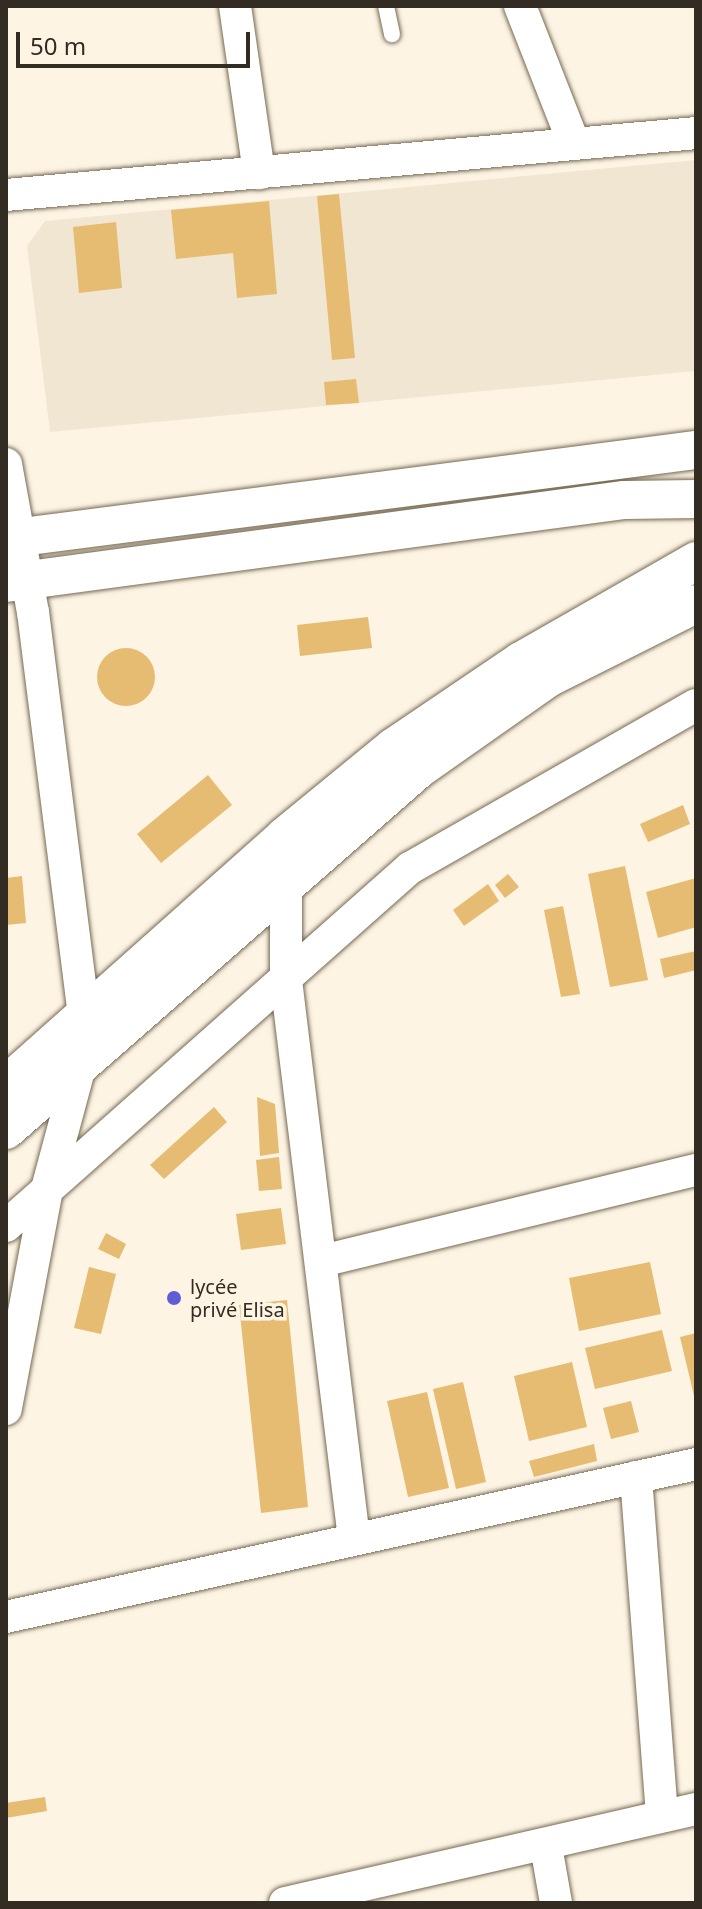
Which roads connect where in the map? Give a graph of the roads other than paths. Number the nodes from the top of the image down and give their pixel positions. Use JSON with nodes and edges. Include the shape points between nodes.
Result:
{"nodes":[{"id":1,"x":235,"y":6,"type":"edge"},
{"id":2,"x":386,"y":6,"type":"edge"},
{"id":3,"x":520,"y":6,"type":"edge"},
{"id":4,"x":392,"y":34,"type":"dead end"},
{"id":5,"x":696,"y":133,"type":"edge"},
{"id":6,"x":574,"y":144,"type":"junction"},
{"id":7,"x":259,"y":173,"type":"junction"},
{"id":8,"x":6,"y":195,"type":"edge"},
{"id":9,"x":696,"y":450,"type":"edge"},
{"id":10,"x":7,"y":478,"type":"edge"},
{"id":11,"x":696,"y":499,"type":"edge"},
{"id":12,"x":12,"y":538,"type":"edge"},
{"id":13,"x":696,"y":561,"type":"edge"},
{"id":14,"x":16,"y":582,"type":"edge"},
{"id":15,"x":696,"y":604,"type":"edge"},
{"id":16,"x":696,"y":705,"type":"edge"},
{"id":17,"x":286,"y":881,"type":"junction"},
{"id":18,"x":286,"y":980,"type":"junction"},
{"id":19,"x":84,"y":1013,"type":"junction"},
{"id":20,"x":82,"y":1059,"type":"junction"},
{"id":21,"x":6,"y":1085,"type":"edge"},
{"id":22,"x":6,"y":1130,"type":"edge"},
{"id":23,"x":696,"y":1170,"type":"edge"},
{"id":24,"x":47,"y":1189,"type":"junction"},
{"id":25,"x":6,"y":1226,"type":"edge"},
{"id":26,"x":322,"y":1261,"type":"junction"},
{"id":27,"x":6,"y":1409,"type":"edge"},
{"id":28,"x":696,"y":1464,"type":"edge"},
{"id":29,"x":636,"y":1477,"type":"junction"},
{"id":30,"x":354,"y":1539,"type":"junction"},
{"id":31,"x":6,"y":1617,"type":"edge"},
{"id":32,"x":696,"y":1809,"type":"edge"},
{"id":33,"x":662,"y":1816,"type":"junction"},
{"id":34,"x":546,"y":1846,"type":"junction"},
{"id":35,"x":285,"y":1903,"type":"edge"},
{"id":36,"x":556,"y":1903,"type":"edge"}],
"edges":[{"from":1,"to":7,"type":"street"},
{"from":2,"to":4,"type":"lane"},
{"from":3,"to":6,"type":"street"},
{"from":5,"to":6,"type":"street"},
{"from":6,"to":7,"type":"street"},
{"from":7,"to":8,"type":"street"},
{"from":9,"to":12,"type":"street"},
{"from":10,"to":12,"type":"street"},
{"from":11,"to":14,"type":"street","via":[[624,500]]},
{"from":12,"to":14,"type":"street"},
{"from":13,"to":19,"type":"street","via":[[521,661],[394,747]]},
{"from":14,"to":19,"type":"street"},
{"from":15,"to":17,"type":"street","via":[[548,678],[420,768]]},
{"from":16,"to":18,"type":"street","via":[[410,868]]},
{"from":17,"to":18,"type":"street"},
{"from":17,"to":20,"type":"street"},
{"from":18,"to":24,"type":"street","via":[[230,1023]]},
{"from":18,"to":26,"type":"street"},
{"from":19,"to":20,"type":"street"},
{"from":19,"to":21,"type":"street"},
{"from":20,"to":22,"type":"street"},
{"from":20,"to":24,"type":"street"},
{"from":23,"to":26,"type":"street"},
{"from":24,"to":25,"type":"street"},
{"from":24,"to":27,"type":"street"},
{"from":26,"to":30,"type":"street"},
{"from":28,"to":29,"type":"street"},
{"from":29,"to":30,"type":"street"},
{"from":29,"to":33,"type":"street"},
{"from":30,"to":31,"type":"street"},
{"from":32,"to":33,"type":"street"},
{"from":33,"to":34,"type":"street"},
{"from":34,"to":35,"type":"street"},
{"from":34,"to":36,"type":"street"}]}
